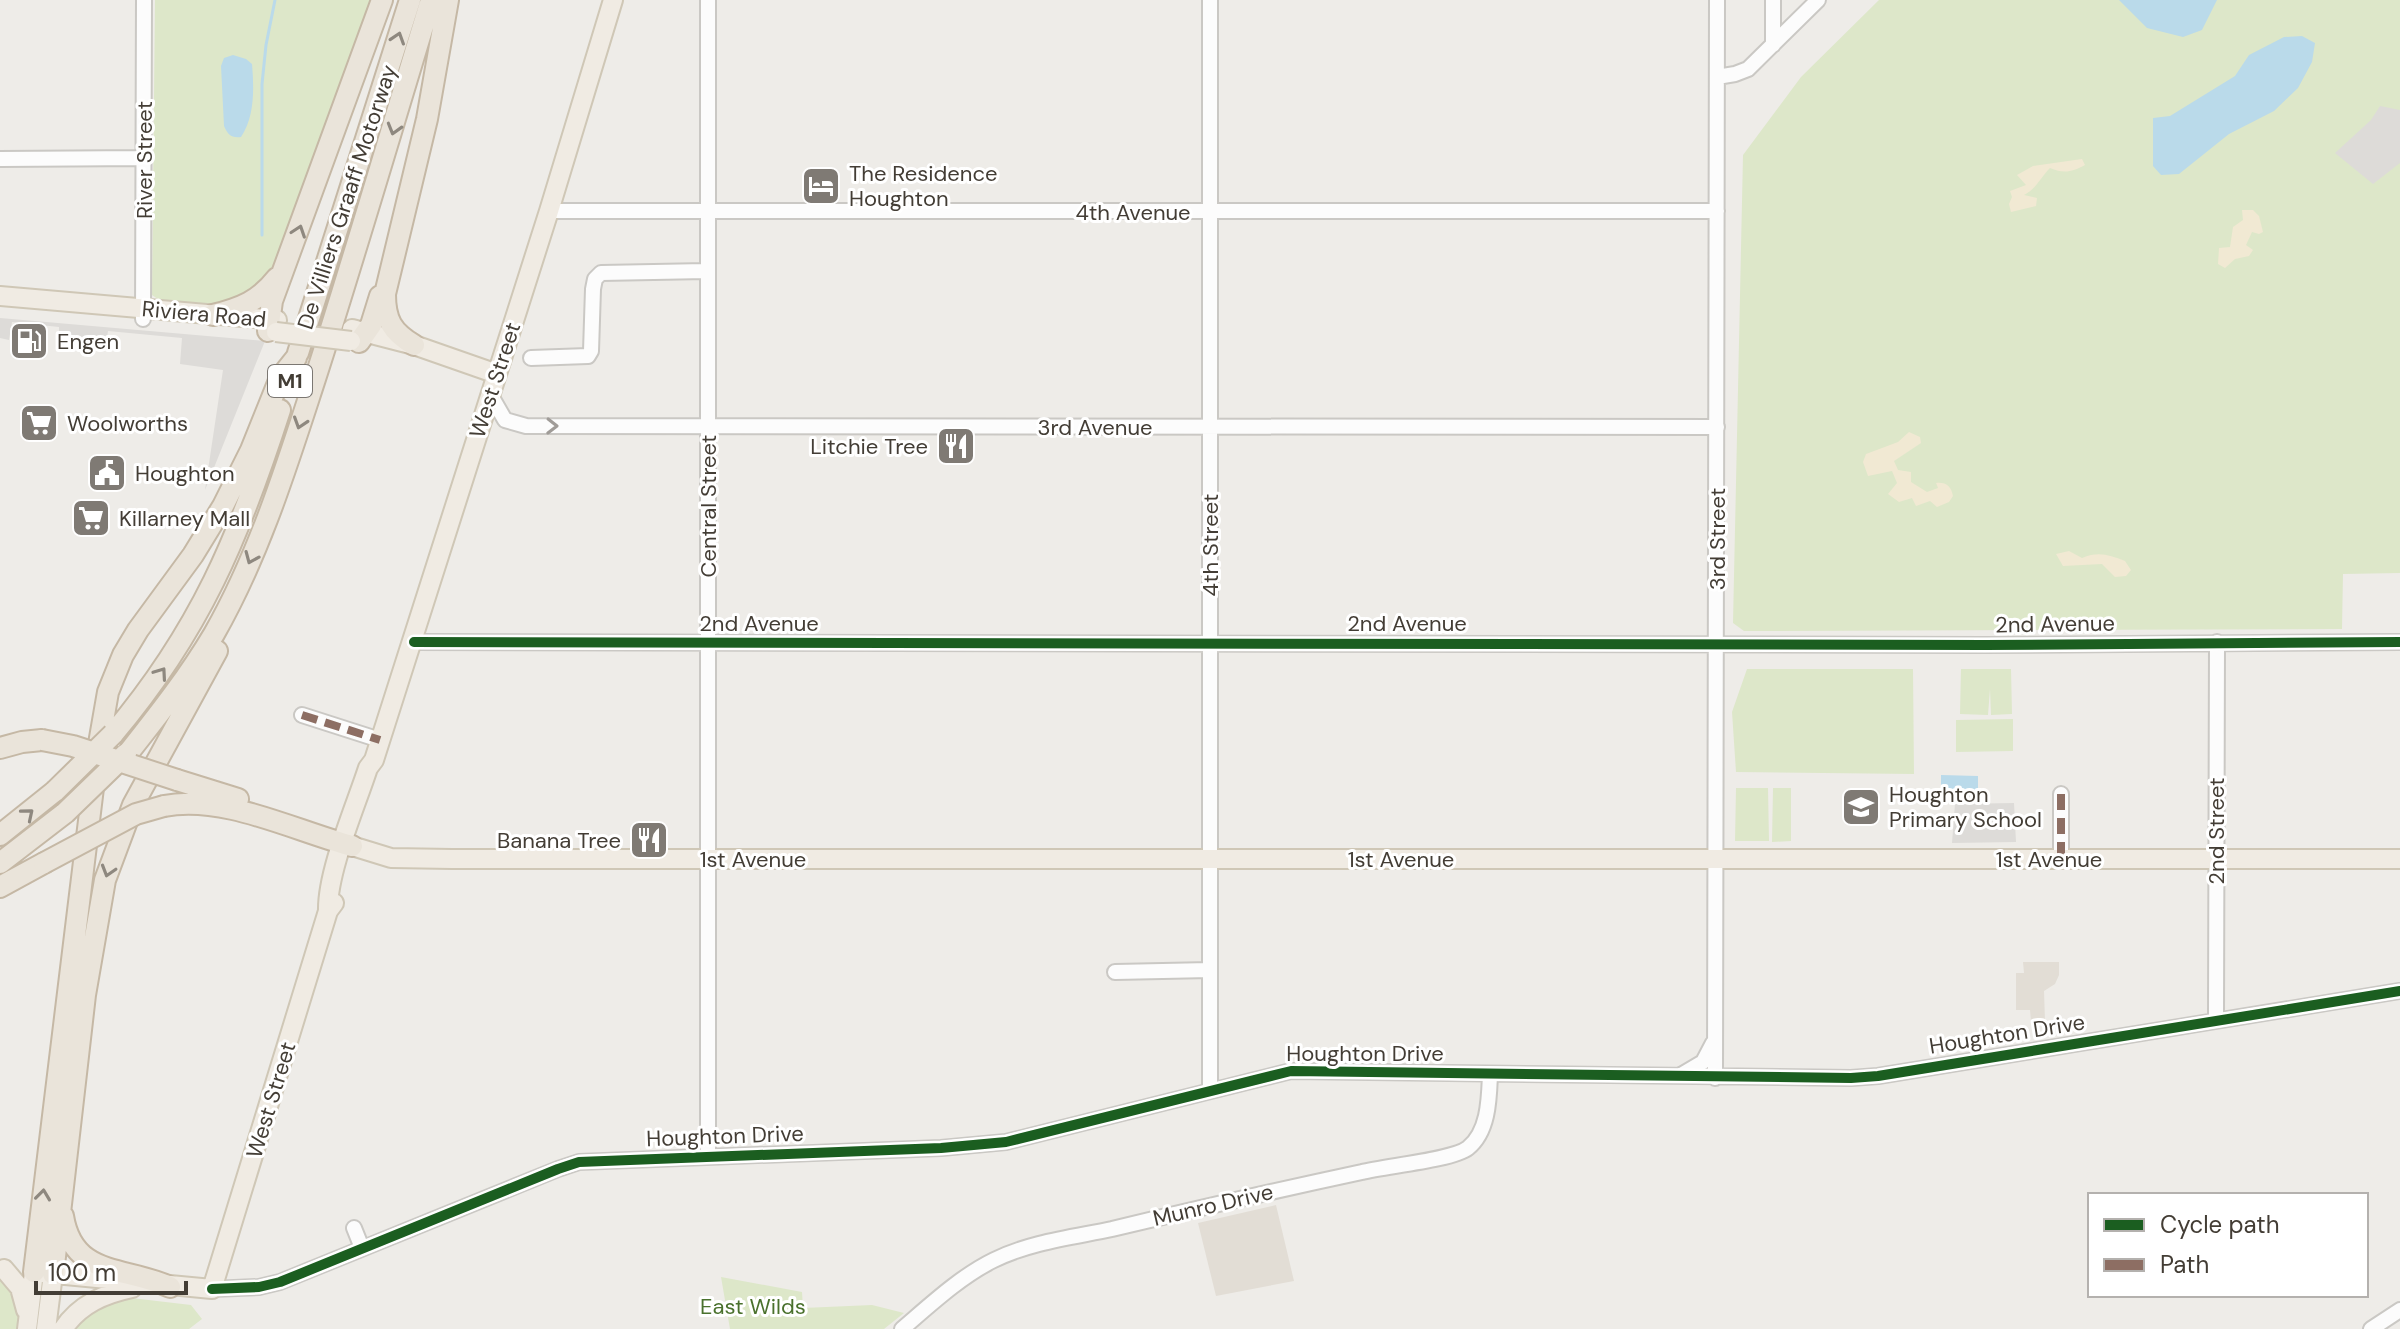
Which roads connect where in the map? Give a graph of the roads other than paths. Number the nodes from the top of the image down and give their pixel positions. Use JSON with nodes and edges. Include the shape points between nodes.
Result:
{"nodes":[{"id":1,"x":144,"y":0,"type":"edge"},
{"id":2,"x":382,"y":0,"type":"edge"},
{"id":3,"x":410,"y":0,"type":"edge"},
{"id":4,"x":431,"y":0,"type":"edge"},
{"id":5,"x":448,"y":0,"type":"edge"},
{"id":6,"x":613,"y":0,"type":"edge"},
{"id":7,"x":708,"y":0,"type":"edge"},
{"id":8,"x":1210,"y":0,"type":"edge"},
{"id":9,"x":1717,"y":0,"type":"edge"},
{"id":10,"x":1773,"y":0,"type":"edge"},
{"id":11,"x":1818,"y":0,"type":"edge"},
{"id":12,"x":1773,"y":45,"type":"junction"},
{"id":13,"x":1717,"y":77,"type":"junction"},
{"id":14,"x":428,"y":102,"type":"junction"},
{"id":15,"x":144,"y":158,"type":"junction"},
{"id":16,"x":0,"y":159,"type":"edge"},
{"id":17,"x":549,"y":211,"type":"junction"},
{"id":18,"x":1717,"y":211,"type":"junction"},
{"id":19,"x":708,"y":212,"type":"junction"},
{"id":20,"x":1210,"y":212,"type":"junction"},
{"id":21,"x":287,"y":264,"type":"junction"},
{"id":22,"x":706,"y":271,"type":"junction"},
{"id":23,"x":0,"y":296,"type":"edge"},
{"id":24,"x":0,"y":305,"type":"edge"},
{"id":25,"x":144,"y":314,"type":"junction"},
{"id":26,"x":213,"y":315,"type":"junction"},
{"id":27,"x":272,"y":326,"type":"junction"},
{"id":28,"x":357,"y":336,"type":"junction"},
{"id":29,"x":414,"y":345,"type":"junction"},
{"id":30,"x":296,"y":358,"type":"junction"},
{"id":31,"x":531,"y":358,"type":"dead end"},
{"id":32,"x":493,"y":384,"type":"junction"},
{"id":33,"x":1211,"y":427,"type":"junction"},
{"id":34,"x":1717,"y":427,"type":"junction"},
{"id":35,"x":708,"y":428,"type":"junction"},
{"id":36,"x":233,"y":598,"type":"junction"},
{"id":37,"x":414,"y":642,"type":"junction"},
{"id":38,"x":1210,"y":642,"type":"junction"},
{"id":39,"x":2217,"y":642,"type":"junction"},
{"id":40,"x":2400,"y":642,"type":"edge"},
{"id":41,"x":1717,"y":643,"type":"junction"},
{"id":42,"x":708,"y":644,"type":"junction"},
{"id":43,"x":302,"y":715,"type":"dead end"},
{"id":44,"x":380,"y":740,"type":"junction"},
{"id":45,"x":0,"y":748,"type":"edge"},
{"id":46,"x":2061,"y":794,"type":"dead end"},
{"id":47,"x":0,"y":835,"type":"edge"},
{"id":48,"x":349,"y":841,"type":"junction"},
{"id":49,"x":708,"y":859,"type":"junction"},
{"id":50,"x":1211,"y":859,"type":"junction"},
{"id":51,"x":1717,"y":859,"type":"junction"},
{"id":52,"x":2061,"y":859,"type":"junction"},
{"id":53,"x":2217,"y":859,"type":"junction"},
{"id":54,"x":2400,"y":859,"type":"edge"},
{"id":55,"x":0,"y":863,"type":"edge"},
{"id":56,"x":0,"y":887,"type":"edge"},
{"id":57,"x":1210,"y":970,"type":"junction"},
{"id":58,"x":1115,"y":972,"type":"dead end"},
{"id":59,"x":2400,"y":991,"type":"edge"},
{"id":60,"x":2216,"y":1020,"type":"junction"},
{"id":61,"x":1716,"y":1035,"type":"junction"},
{"id":62,"x":1490,"y":1074,"type":"junction"},
{"id":63,"x":1675,"y":1077,"type":"junction"},
{"id":64,"x":1715,"y":1078,"type":"junction"},
{"id":65,"x":1210,"y":1090,"type":"junction"},
{"id":66,"x":708,"y":1156,"type":"junction"},
{"id":67,"x":61,"y":1200,"type":"junction"},
{"id":68,"x":354,"y":1228,"type":"dead end"},
{"id":69,"x":362,"y":1248,"type":"junction"},
{"id":70,"x":2,"y":1269,"type":"edge"},
{"id":71,"x":43,"y":1273,"type":"junction"},
{"id":72,"x":147,"y":1285,"type":"junction"},
{"id":73,"x":170,"y":1287,"type":"junction"},
{"id":74,"x":212,"y":1289,"type":"junction"},
{"id":75,"x":2400,"y":1310,"type":"edge"},
{"id":76,"x":27,"y":1329,"type":"edge"},
{"id":77,"x":46,"y":1329,"type":"edge"},
{"id":78,"x":63,"y":1329,"type":"edge"},
{"id":79,"x":902,"y":1329,"type":"edge"},
{"id":80,"x":2371,"y":1329,"type":"edge"}],
"edges":[{"from":1,"to":15,"type":"street","name":"River Street"},
{"from":21,"to":2,"type":"highway","one_way":true},
{"from":30,"to":3,"type":"highway","name":"De Villiers Graaff Motorway","number":"M1","one_way":true},
{"from":4,"to":36,"type":"highway","number":"M1","one_way":true,"via":[[301,421]]},
{"from":5,"to":14,"type":"highway"},
{"from":6,"to":17,"type":"main road","name":"West Street"},
{"from":7,"to":19,"type":"street","name":"Central Street"},
{"from":8,"to":20,"type":"street","name":"4th Street"},
{"from":9,"to":13,"type":"street","name":"3rd Street"},
{"from":10,"to":12,"type":"street"},
{"from":11,"to":12,"type":"street"},
{"from":12,"to":13,"type":"street","via":[[1743,72]]},
{"from":13,"to":18,"type":"street","name":"3rd Street"},
{"from":14,"to":28,"type":"highway","via":[[376,310]]},
{"from":14,"to":29,"type":"highway","via":[[385,294],[389,323]]},
{"from":15,"to":16,"type":"street"},
{"from":15,"to":25,"type":"street","name":"River Street"},
{"from":17,"to":19,"type":"street","name":"4th Avenue"},
{"from":17,"to":32,"type":"main road","name":"West Street"},
{"from":18,"to":20,"type":"street","name":"4th Avenue"},
{"from":18,"to":34,"type":"street","name":"3rd Street"},
{"from":19,"to":20,"type":"street","name":"4th Avenue"},
{"from":19,"to":22,"type":"street","name":"Central Street"},
{"from":20,"to":33,"type":"street","name":"4th Street"},
{"from":21,"to":26,"type":"highway","via":[[257,300]]},
{"from":21,"to":27,"type":"highway"},
{"from":22,"to":31,"type":"street","via":[[601,273],[593,289],[588,356]]},
{"from":22,"to":35,"type":"street","name":"Central Street"},
{"from":23,"to":25,"type":"main road","name":"Riviera Road"},
{"from":24,"to":25,"type":"main road","name":"Riviera Road"},
{"from":25,"to":26,"type":"main road","name":"Riviera Road"},
{"from":25,"to":27,"type":"main road","name":"Riviera Road"},
{"from":26,"to":27,"type":"main road","name":"Riviera Road"},
{"from":27,"to":28,"type":"main road","name":"Riviera Road"},
{"from":28,"to":29,"type":"main road","name":"Riviera Road"},
{"from":28,"to":32,"type":"main road","name":"Riviera Road"},
{"from":29,"to":32,"type":"main road","name":"Riviera Road"},
{"from":47,"to":30,"type":"highway","name":"De Villiers Graaff Motorway","number":"M1","one_way":true,"bridge":true,"via":[[113,734],[177,650],[219,576]]},
{"from":71,"to":30,"type":"highway","one_way":true,"via":[[97,755],[110,682],[138,630],[223,506],[275,388]]},
{"from":32,"to":35,"type":"street","name":"3rd Avenue","one_way":true,"via":[[501,415],[516,425]]},
{"from":32,"to":37,"type":"main road","name":"West Street"},
{"from":33,"to":34,"type":"street","name":"3rd Avenue"},
{"from":33,"to":35,"type":"street","name":"3rd Avenue"},
{"from":33,"to":38,"type":"street","name":"4th Street"},
{"from":34,"to":41,"type":"street","name":"3rd Street"},
{"from":35,"to":42,"type":"street","name":"Central Street"},
{"from":36,"to":55,"type":"highway","number":"M1","bridge":true,"via":[[200,657],[129,752],[65,813]]},
{"from":36,"to":67,"type":"highway","one_way":true,"via":[[222,641],[133,805],[105,880],[85,995]]},
{"from":37,"to":42,"type":"street","name":"2nd Avenue"},
{"from":37,"to":44,"type":"main road","name":"West Street"},
{"from":38,"to":41,"type":"street","name":"2nd Avenue"},
{"from":38,"to":42,"type":"street","name":"2nd Avenue"},
{"from":38,"to":50,"type":"street","name":"4th Street"},
{"from":39,"to":40,"type":"street","name":"2nd Avenue"},
{"from":39,"to":41,"type":"street","name":"2nd Avenue"},
{"from":39,"to":53,"type":"street","name":"2nd Street"},
{"from":41,"to":51,"type":"street","name":"3rd Street"},
{"from":42,"to":49,"type":"street","name":"Central Street"},
{"from":43,"to":44,"type":"street"},
{"from":44,"to":48,"type":"main road","name":"West Street"},
{"from":45,"to":48,"type":"highway","bridge":true,"via":[[42,740],[73,746]]},
{"from":46,"to":52,"type":"street"},
{"from":48,"to":49,"type":"main road","name":"1st Avenue","via":[[394,850],[402,857]]},
{"from":48,"to":56,"type":"highway","bridge":true,"via":[[212,805],[176,804],[136,814]]},
{"from":48,"to":74,"type":"main road","name":"West Street","via":[[337,899],[328,911]]},
{"from":49,"to":50,"type":"main road","name":"1st Avenue"},
{"from":49,"to":66,"type":"street","name":"Central Street"},
{"from":50,"to":51,"type":"main road","name":"1st Avenue"},
{"from":50,"to":57,"type":"street","name":"4th Street"},
{"from":51,"to":52,"type":"main road","name":"1st Avenue"},
{"from":51,"to":61,"type":"street","name":"3rd Street"},
{"from":52,"to":53,"type":"main road","name":"1st Avenue"},
{"from":53,"to":54,"type":"main road","name":"1st Avenue"},
{"from":53,"to":60,"type":"street","name":"2nd Street"},
{"from":57,"to":58,"type":"street"},
{"from":57,"to":65,"type":"street","name":"4th Street"},
{"from":59,"to":60,"type":"street","name":"Houghton Drive"},
{"from":60,"to":64,"type":"street","name":"Houghton Drive","via":[[1878,1076]]},
{"from":61,"to":63,"type":"street","via":[[1703,1062]]},
{"from":61,"to":64,"type":"street","name":"3rd Street"},
{"from":62,"to":63,"type":"street","name":"Houghton Drive"},
{"from":62,"to":65,"type":"street","name":"Houghton Drive","via":[[1291,1071]]},
{"from":62,"to":79,"type":"street","name":"Munro Drive","via":[[1481,1130],[1469,1147],[1455,1154],[1011,1253],[967,1276]]},
{"from":63,"to":64,"type":"street","name":"Houghton Drive"},
{"from":65,"to":66,"type":"street","name":"Houghton Drive","via":[[998,1143]]},
{"from":66,"to":69,"type":"street","name":"Houghton Drive","via":[[573,1164]]},
{"from":67,"to":71,"type":"highway"},
{"from":67,"to":73,"type":"highway","via":[[68,1236],[82,1256]]},
{"from":68,"to":69,"type":"street"},
{"from":69,"to":74,"type":"street","name":"Houghton Drive","via":[[273,1285]]},
{"from":70,"to":71,"type":"street"},
{"from":70,"to":76,"type":"main road","via":[[23,1295]]},
{"from":71,"to":72,"type":"main road","name":"Houghton Drive"},
{"from":71,"to":76,"type":"main road"},
{"from":71,"to":77,"type":"main road"},
{"from":72,"to":73,"type":"main road","name":"Houghton Drive"},
{"from":72,"to":78,"type":"main road","via":[[93,1300]]},
{"from":73,"to":74,"type":"main road","name":"Houghton Drive"},
{"from":75,"to":80,"type":"street"}]}
